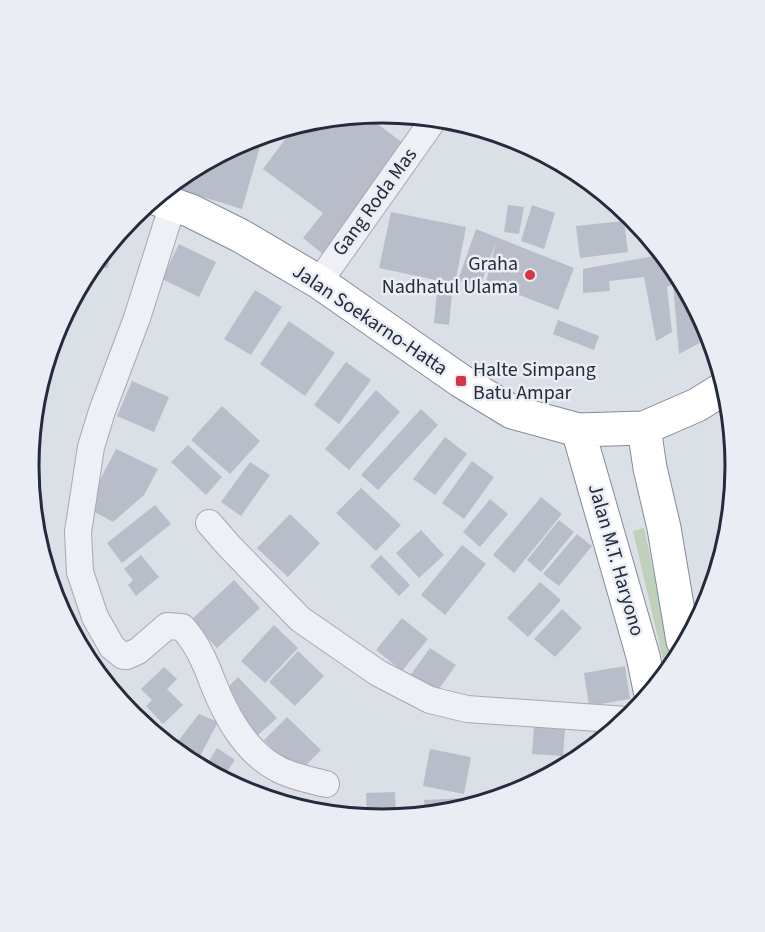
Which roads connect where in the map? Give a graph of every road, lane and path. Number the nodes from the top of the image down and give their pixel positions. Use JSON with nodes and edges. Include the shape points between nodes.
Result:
{"nodes":[{"id":1,"x":430,"y":125,"type":"edge"},
{"id":2,"x":165,"y":202,"type":"edge"},
{"id":3,"x":319,"y":282,"type":"junction"},
{"id":4,"x":718,"y":393,"type":"edge"},
{"id":5,"x":644,"y":428,"type":"junction"},
{"id":6,"x":578,"y":430,"type":"junction"},
{"id":7,"x":209,"y":523,"type":"dead end"},
{"id":8,"x":682,"y":635,"type":"edge"},
{"id":9,"x":649,"y":683,"type":"edge"},
{"id":10,"x":614,"y":719,"type":"edge"},
{"id":11,"x":326,"y":784,"type":"dead end"}],
"edges":[{"from":1,"to":3,"type":"street","name":"Gang Roda Mas"},
{"from":2,"to":3,"type":"highway","name":"Jalan Soekarno-Hatta","via":[[241,236]]},
{"from":2,"to":11,"type":"street","via":[[137,318],[91,447],[78,532],[80,572],[112,647],[123,656],[132,654],[168,626],[182,627],[202,655],[231,721],[248,744],[278,769]]},
{"from":3,"to":6,"type":"highway","name":"Jalan Soekarno-Hatta","via":[[512,412]]},
{"from":4,"to":5,"type":"highway","name":"Jalan Soekarno-Hatta"},
{"from":5,"to":6,"type":"highway","name":"Jalan Soekarno-Hatta"},
{"from":5,"to":8,"type":"highway"},
{"from":6,"to":9,"type":"highway","name":"Jalan M.T. Haryono"},
{"from":7,"to":10,"type":"street","via":[[300,619],[378,673],[430,700],[467,709]]}]}
